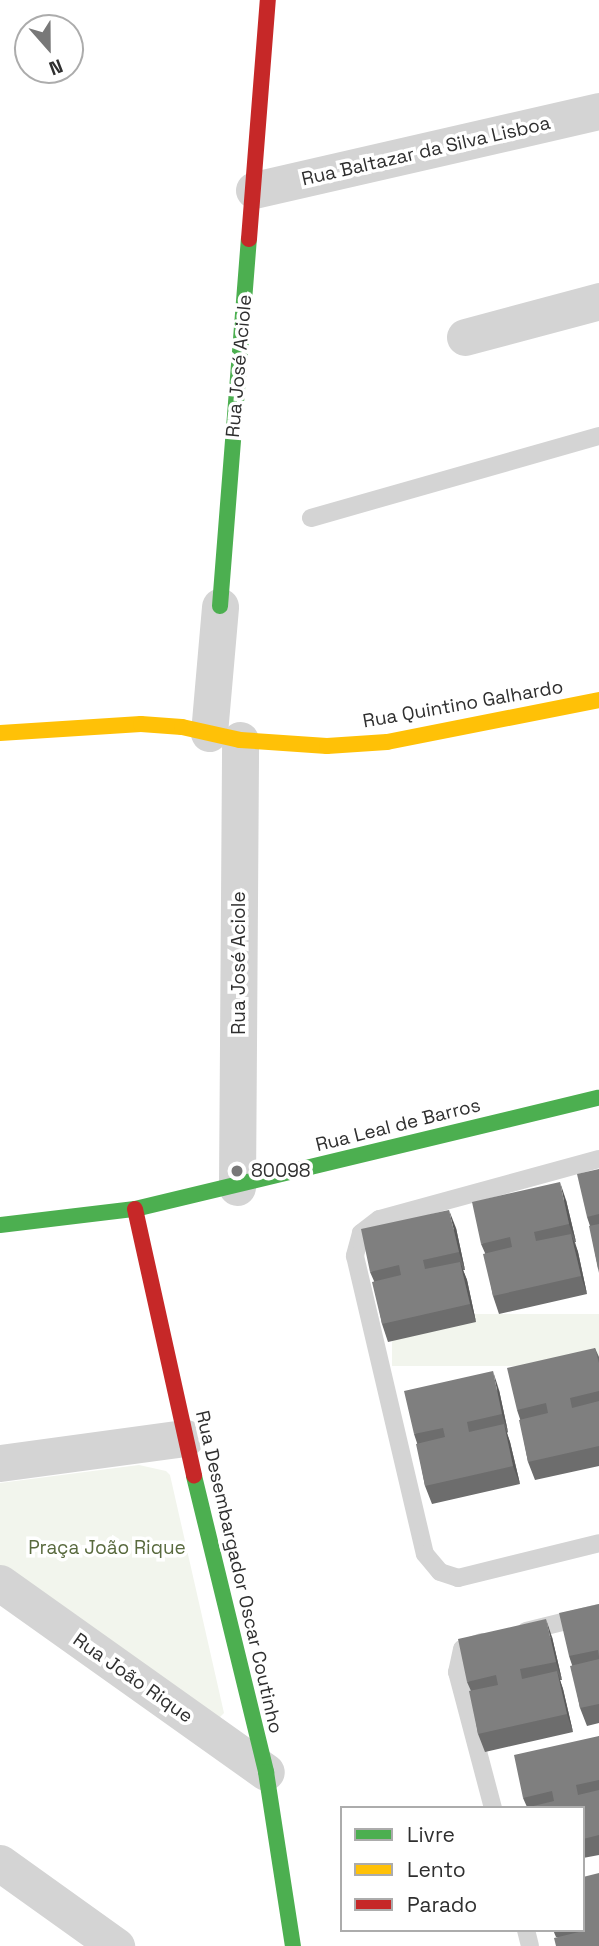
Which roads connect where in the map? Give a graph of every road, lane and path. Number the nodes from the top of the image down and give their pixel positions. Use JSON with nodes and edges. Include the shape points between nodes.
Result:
{"nodes":[{"id":1,"x":268,"y":0,"type":"edge"},
{"id":2,"x":599,"y":111,"type":"edge"},
{"id":3,"x":254,"y":190,"type":"junction"},
{"id":4,"x":599,"y":301,"type":"edge"},
{"id":5,"x":465,"y":337,"type":"dead end"},
{"id":6,"x":599,"y":436,"type":"edge"},
{"id":7,"x":311,"y":518,"type":"dead end"},
{"id":8,"x":220,"y":606,"type":"joint"},
{"id":9,"x":599,"y":700,"type":"edge"},
{"id":10,"x":0,"y":733,"type":"edge"},
{"id":11,"x":225,"y":737,"type":"junction"},
{"id":12,"x":599,"y":1098,"type":"edge"},
{"id":13,"x":599,"y":1160,"type":"edge"},
{"id":14,"x":237,"y":1187,"type":"junction"},
{"id":15,"x":135,"y":1209,"type":"junction"},
{"id":16,"x":0,"y":1225,"type":"edge"},
{"id":17,"x":185,"y":1438,"type":"junction"},
{"id":18,"x":0,"y":1463,"type":"edge"},
{"id":19,"x":599,"y":1543,"type":"edge"},
{"id":20,"x":0,"y":1583,"type":"edge"},
{"id":21,"x":599,"y":1613,"type":"edge"},
{"id":22,"x":266,"y":1772,"type":"junction"},
{"id":23,"x":492,"y":1806,"type":"edge"},
{"id":24,"x":0,"y":1863,"type":"edge"},
{"id":25,"x":116,"y":1946,"type":"edge"},
{"id":26,"x":293,"y":1946,"type":"edge"}],
"edges":[{"from":1,"to":3,"type":"street","name":"Rua José Aciole"},
{"from":2,"to":3,"type":"street","name":"Rua Baltazar da Silva Lisboa"},
{"from":3,"to":8,"type":"street","name":"Rua José Aciole"},
{"from":4,"to":5,"type":"street"},
{"from":6,"to":7,"type":"lane"},
{"from":8,"to":11,"type":"street","name":"Rua José Aciole"},
{"from":9,"to":11,"type":"street","name":"Rua Quintino Galhardo","via":[[387,742],[327,746]]},
{"from":10,"to":11,"type":"street","name":"Rua Quintino Galhardo","via":[[141,724]]},
{"from":11,"to":14,"type":"street","name":"Rua José Aciole"},
{"from":12,"to":14,"type":"street","name":"Rua Leal de Barros"},
{"from":13,"to":19,"type":"lane","via":[[379,1219],[361,1233],[355,1256],[425,1554],[440,1572],[458,1578]]},
{"from":14,"to":15,"type":"street","name":"Rua Leal de Barros"},
{"from":15,"to":16,"type":"street","name":"Rua Leal de Barros"},
{"from":15,"to":17,"type":"street","name":"Rua Desembargador Oscar Coutinho"},
{"from":17,"to":18,"type":"street"},
{"from":17,"to":22,"type":"street","name":"Rua Desembargador Oscar Coutinho"},
{"from":20,"to":22,"type":"street","name":"Rua João Rique"},
{"from":21,"to":23,"type":"lane","via":[[461,1649],[457,1672]]},
{"from":22,"to":26,"type":"street","name":"Rua Desembargador Oscar Coutinho"},
{"from":24,"to":25,"type":"street"}]}
